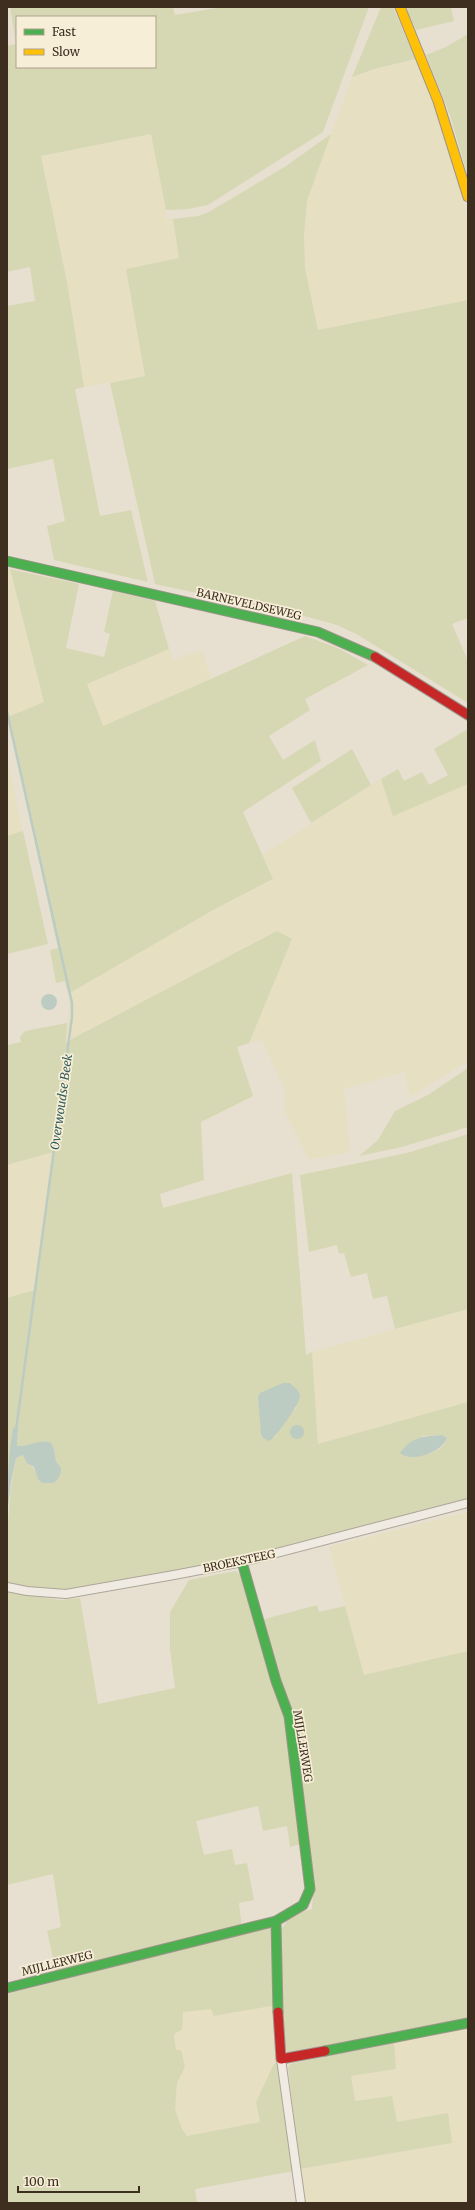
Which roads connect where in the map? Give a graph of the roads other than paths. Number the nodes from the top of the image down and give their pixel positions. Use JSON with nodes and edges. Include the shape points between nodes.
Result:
{"nodes":[{"id":1,"x":400,"y":7,"type":"edge"},
{"id":2,"x":468,"y":197,"type":"edge"},
{"id":3,"x":7,"y":561,"type":"edge"},
{"id":4,"x":468,"y":715,"type":"edge"},
{"id":5,"x":468,"y":1503,"type":"edge"},
{"id":6,"x":242,"y":1562,"type":"junction"},
{"id":7,"x":7,"y":1587,"type":"edge"},
{"id":8,"x":276,"y":1921,"type":"junction"},
{"id":9,"x":7,"y":1988,"type":"edge"},
{"id":10,"x":468,"y":2023,"type":"edge"},
{"id":11,"x":281,"y":2059,"type":"junction"},
{"id":12,"x":301,"y":2203,"type":"edge"}],
"edges":[{"from":1,"to":2,"type":"street","via":[[438,101]]},
{"from":3,"to":4,"type":"street","name":"BARNEVELDSEWEG","via":[[318,632],[369,654]]},
{"from":5,"to":6,"type":"street","name":"BROEKSTEEG"},
{"from":6,"to":7,"type":"street","name":"BROEKSTEEG","via":[[66,1594],[27,1592]]},
{"from":6,"to":8,"type":"street","name":"MIJLLERWEG","via":[[276,1681],[289,1716],[310,1889],[303,1906]]},
{"from":8,"to":9,"type":"street","name":"MIJLLERWEG"},
{"from":8,"to":11,"type":"street","via":[[278,2039]]},
{"from":10,"to":11,"type":"street"},
{"from":11,"to":12,"type":"street"}]}
